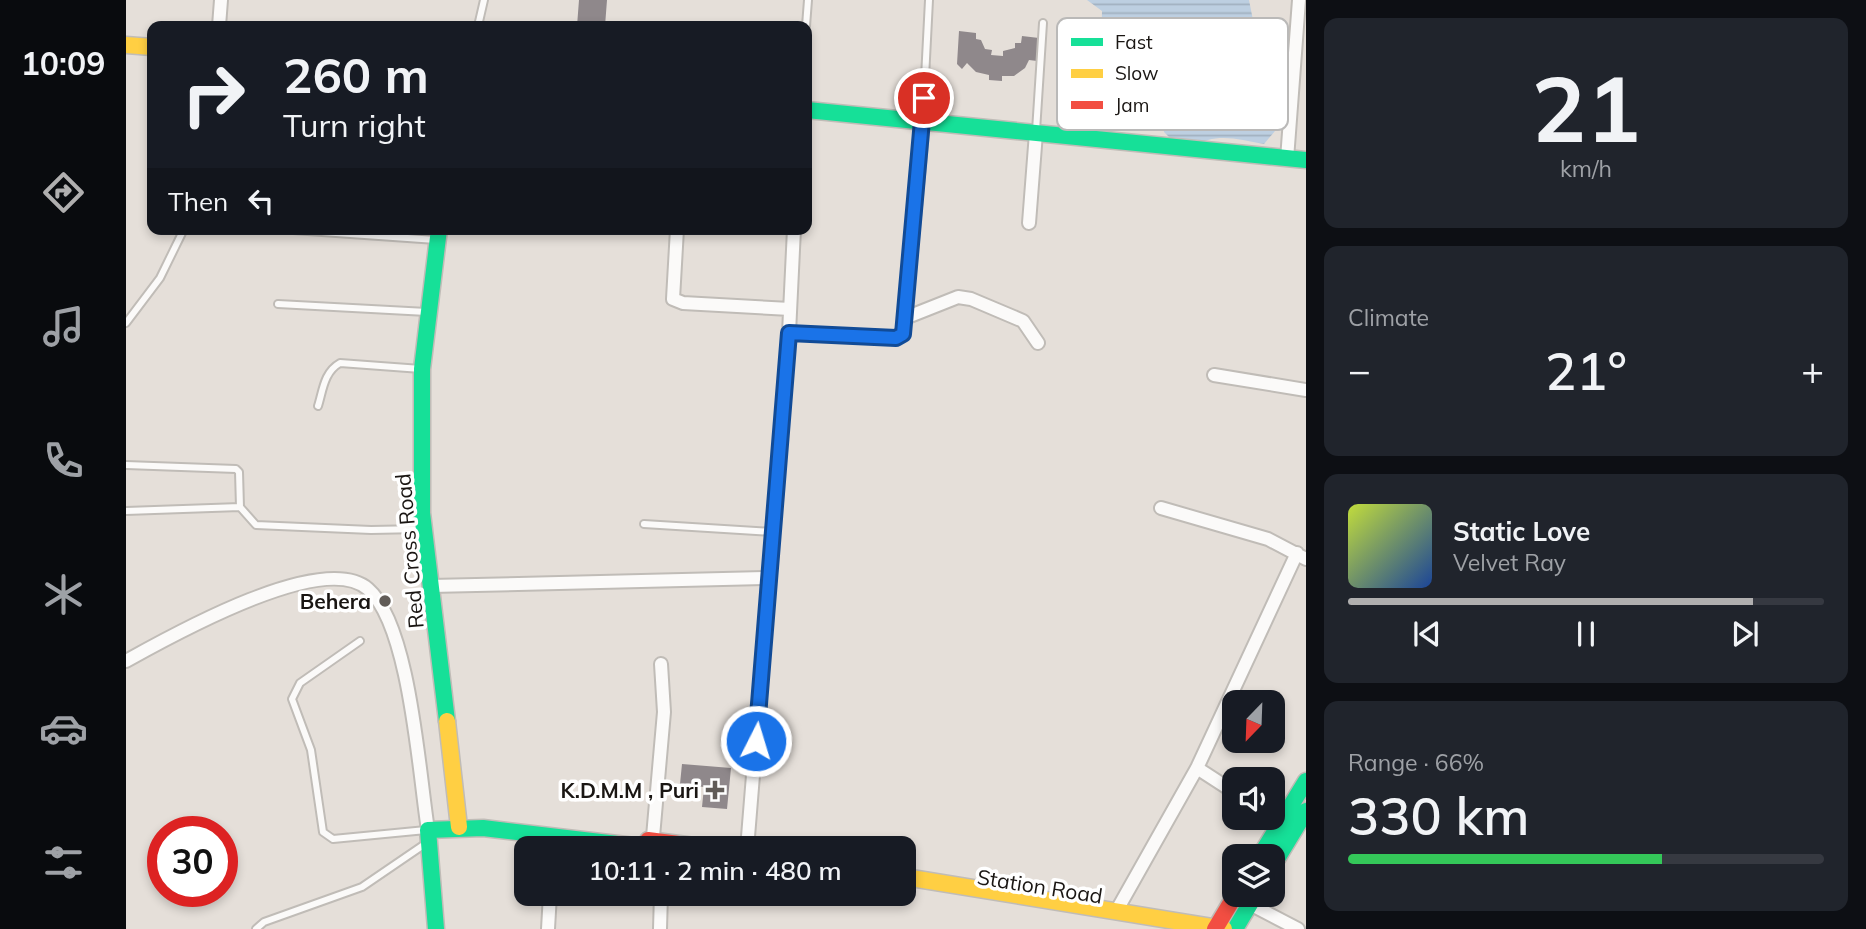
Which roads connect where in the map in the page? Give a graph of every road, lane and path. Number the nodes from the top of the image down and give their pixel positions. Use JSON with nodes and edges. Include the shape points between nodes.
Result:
{"nodes":[{"id":1,"x":221,"y":0,"type":"edge"},
{"id":2,"x":484,"y":0,"type":"edge"},
{"id":3,"x":808,"y":0,"type":"edge"},
{"id":4,"x":929,"y":0,"type":"edge"},
{"id":5,"x":1299,"y":0,"type":"edge"},
{"id":6,"x":219,"y":21,"type":"edge"},
{"id":7,"x":479,"y":21,"type":"edge"},
{"id":8,"x":806,"y":21,"type":"edge"},
{"id":9,"x":1043,"y":23,"type":"dead end"},
{"id":10,"x":1301,"y":40,"type":"edge"},
{"id":11,"x":126,"y":45,"type":"edge"},
{"id":12,"x":147,"y":47,"type":"edge"},
{"id":13,"x":812,"y":111,"type":"edge"},
{"id":14,"x":923,"y":122,"type":"junction"},
{"id":15,"x":1036,"y":133,"type":"junction"},
{"id":16,"x":1287,"y":159,"type":"junction"},
{"id":17,"x":1306,"y":160,"type":"edge"},
{"id":18,"x":1029,"y":223,"type":"dead end"},
{"id":19,"x":181,"y":235,"type":"edge"},
{"id":20,"x":439,"y":235,"type":"edge"},
{"id":21,"x":677,"y":235,"type":"edge"},
{"id":22,"x":794,"y":235,"type":"edge"},
{"id":23,"x":278,"y":304,"type":"dead end"},
{"id":24,"x":790,"y":309,"type":"junction"},
{"id":25,"x":429,"y":312,"type":"junction"},
{"id":26,"x":905,"y":318,"type":"junction"},
{"id":27,"x":126,"y":323,"type":"edge"},
{"id":28,"x":789,"y":333,"type":"junction"},
{"id":29,"x":1038,"y":343,"type":"dead end"},
{"id":30,"x":422,"y":369,"type":"junction"},
{"id":31,"x":1213,"y":375,"type":"dead end"},
{"id":32,"x":1306,"y":390,"type":"edge"},
{"id":33,"x":318,"y":406,"type":"dead end"},
{"id":34,"x":126,"y":465,"type":"edge"},
{"id":35,"x":240,"y":507,"type":"junction"},
{"id":36,"x":1161,"y":508,"type":"dead end"},
{"id":37,"x":126,"y":511,"type":"edge"},
{"id":38,"x":644,"y":524,"type":"dead end"},
{"id":39,"x":424,"y":529,"type":"junction"},
{"id":40,"x":773,"y":532,"type":"junction"},
{"id":41,"x":1301,"y":556,"type":"edge"},
{"id":42,"x":769,"y":578,"type":"junction"},
{"id":43,"x":431,"y":586,"type":"junction"},
{"id":44,"x":360,"y":641,"type":"dead end"},
{"id":45,"x":126,"y":661,"type":"edge"},
{"id":46,"x":661,"y":664,"type":"dead end"},
{"id":47,"x":1197,"y":768,"type":"junction"},
{"id":48,"x":1306,"y":781,"type":"edge"},
{"id":49,"x":1222,"y":784,"type":"edge"},
{"id":50,"x":1285,"y":808,"type":"edge"},
{"id":51,"x":1306,"y":811,"type":"edge"},
{"id":52,"x":459,"y":827,"type":"junction"},
{"id":53,"x":495,"y":828,"type":"junction"},
{"id":54,"x":429,"y":835,"type":"junction"},
{"id":55,"x":524,"y":836,"type":"edge"},
{"id":56,"x":590,"y":836,"type":"edge"},
{"id":57,"x":656,"y":836,"type":"edge"},
{"id":58,"x":748,"y":836,"type":"edge"},
{"id":59,"x":1285,"y":846,"type":"edge"},
{"id":60,"x":916,"y":879,"type":"edge"},
{"id":61,"x":916,"y":889,"type":"edge"},
{"id":62,"x":549,"y":906,"type":"edge"},
{"id":63,"x":661,"y":906,"type":"edge"},
{"id":64,"x":1230,"y":907,"type":"edge"},
{"id":65,"x":1248,"y":907,"type":"edge"},
{"id":66,"x":1264,"y":907,"type":"edge"},
{"id":67,"x":1117,"y":910,"type":"junction"},
{"id":68,"x":1292,"y":928,"type":"edge"},
{"id":69,"x":256,"y":929,"type":"edge"},
{"id":70,"x":436,"y":929,"type":"edge"},
{"id":71,"x":548,"y":929,"type":"edge"},
{"id":72,"x":660,"y":929,"type":"edge"},
{"id":73,"x":1168,"y":929,"type":"edge"},
{"id":74,"x":1218,"y":929,"type":"edge"},
{"id":75,"x":1235,"y":929,"type":"edge"}],
"edges":[{"from":1,"to":6,"type":"street"},
{"from":2,"to":7,"type":"lane"},
{"from":3,"to":8,"type":"lane"},
{"from":4,"to":14,"type":"lane"},
{"from":5,"to":10,"type":"street"},
{"from":9,"to":15,"type":"lane"},
{"from":10,"to":16,"type":"street"},
{"from":11,"to":12,"type":"main road"},
{"from":13,"to":14,"type":"main road"},
{"from":14,"to":15,"type":"main road"},
{"from":14,"to":26,"type":"street"},
{"from":15,"to":16,"type":"main road"},
{"from":15,"to":18,"type":"street"},
{"from":16,"to":17,"type":"main road"},
{"from":19,"to":27,"type":"lane","via":[[160,278]]},
{"from":20,"to":25,"type":"main road","name":"Red Cross Road"},
{"from":21,"to":24,"type":"street","via":[[673,299]]},
{"from":22,"to":24,"type":"street"},
{"from":23,"to":25,"type":"lane"},
{"from":24,"to":28,"type":"street"},
{"from":25,"to":30,"type":"main road","name":"Red Cross Road"},
{"from":26,"to":28,"type":"street","via":[[903,334],[896,338]]},
{"from":26,"to":29,"type":"street","via":[[958,297],[971,299],[1023,321]]},
{"from":28,"to":40,"type":"street"},
{"from":30,"to":33,"type":"lane","via":[[340,363],[325,379]]},
{"from":30,"to":39,"type":"main road","name":"Red Cross Road"},
{"from":31,"to":32,"type":"street"},
{"from":34,"to":35,"type":"lane","via":[[236,469]]},
{"from":35,"to":37,"type":"lane"},
{"from":35,"to":39,"type":"lane","via":[[250,521],[263,525]]},
{"from":36,"to":41,"type":"street","via":[[1268,540]]},
{"from":38,"to":40,"type":"lane"},
{"from":39,"to":43,"type":"main road","name":"Red Cross Road"},
{"from":40,"to":42,"type":"street"},
{"from":41,"to":47,"type":"street"},
{"from":42,"to":43,"type":"street"},
{"from":42,"to":58,"type":"street"},
{"from":43,"to":52,"type":"main road","name":"Red Cross Road"},
{"from":44,"to":54,"type":"lane","via":[[300,683],[292,699],[311,750],[323,832],[333,839]]},
{"from":45,"to":54,"type":"street","via":[[232,606],[285,588],[323,579],[346,579],[367,588],[388,616],[403,663]]},
{"from":46,"to":57,"type":"street","via":[[664,712]]},
{"from":47,"to":49,"type":"street"},
{"from":47,"to":67,"type":"street"},
{"from":48,"to":50,"type":"main road"},
{"from":51,"to":59,"type":"main road"},
{"from":52,"to":53,"type":"main road"},
{"from":52,"to":54,"type":"main road"},
{"from":53,"to":55,"type":"main road"},
{"from":53,"to":56,"type":"main road","via":[[518,825]]},
{"from":54,"to":69,"type":"lane","via":[[390,871],[362,887],[264,922]]},
{"from":54,"to":70,"type":"main road"},
{"from":60,"to":67,"type":"main road"},
{"from":61,"to":73,"type":"main road","name":"Station Road"},
{"from":62,"to":71,"type":"street"},
{"from":63,"to":72,"type":"street"},
{"from":64,"to":74,"type":"main road"},
{"from":65,"to":75,"type":"main road"},
{"from":66,"to":68,"type":"street"},
{"from":67,"to":74,"type":"main road"}]}
